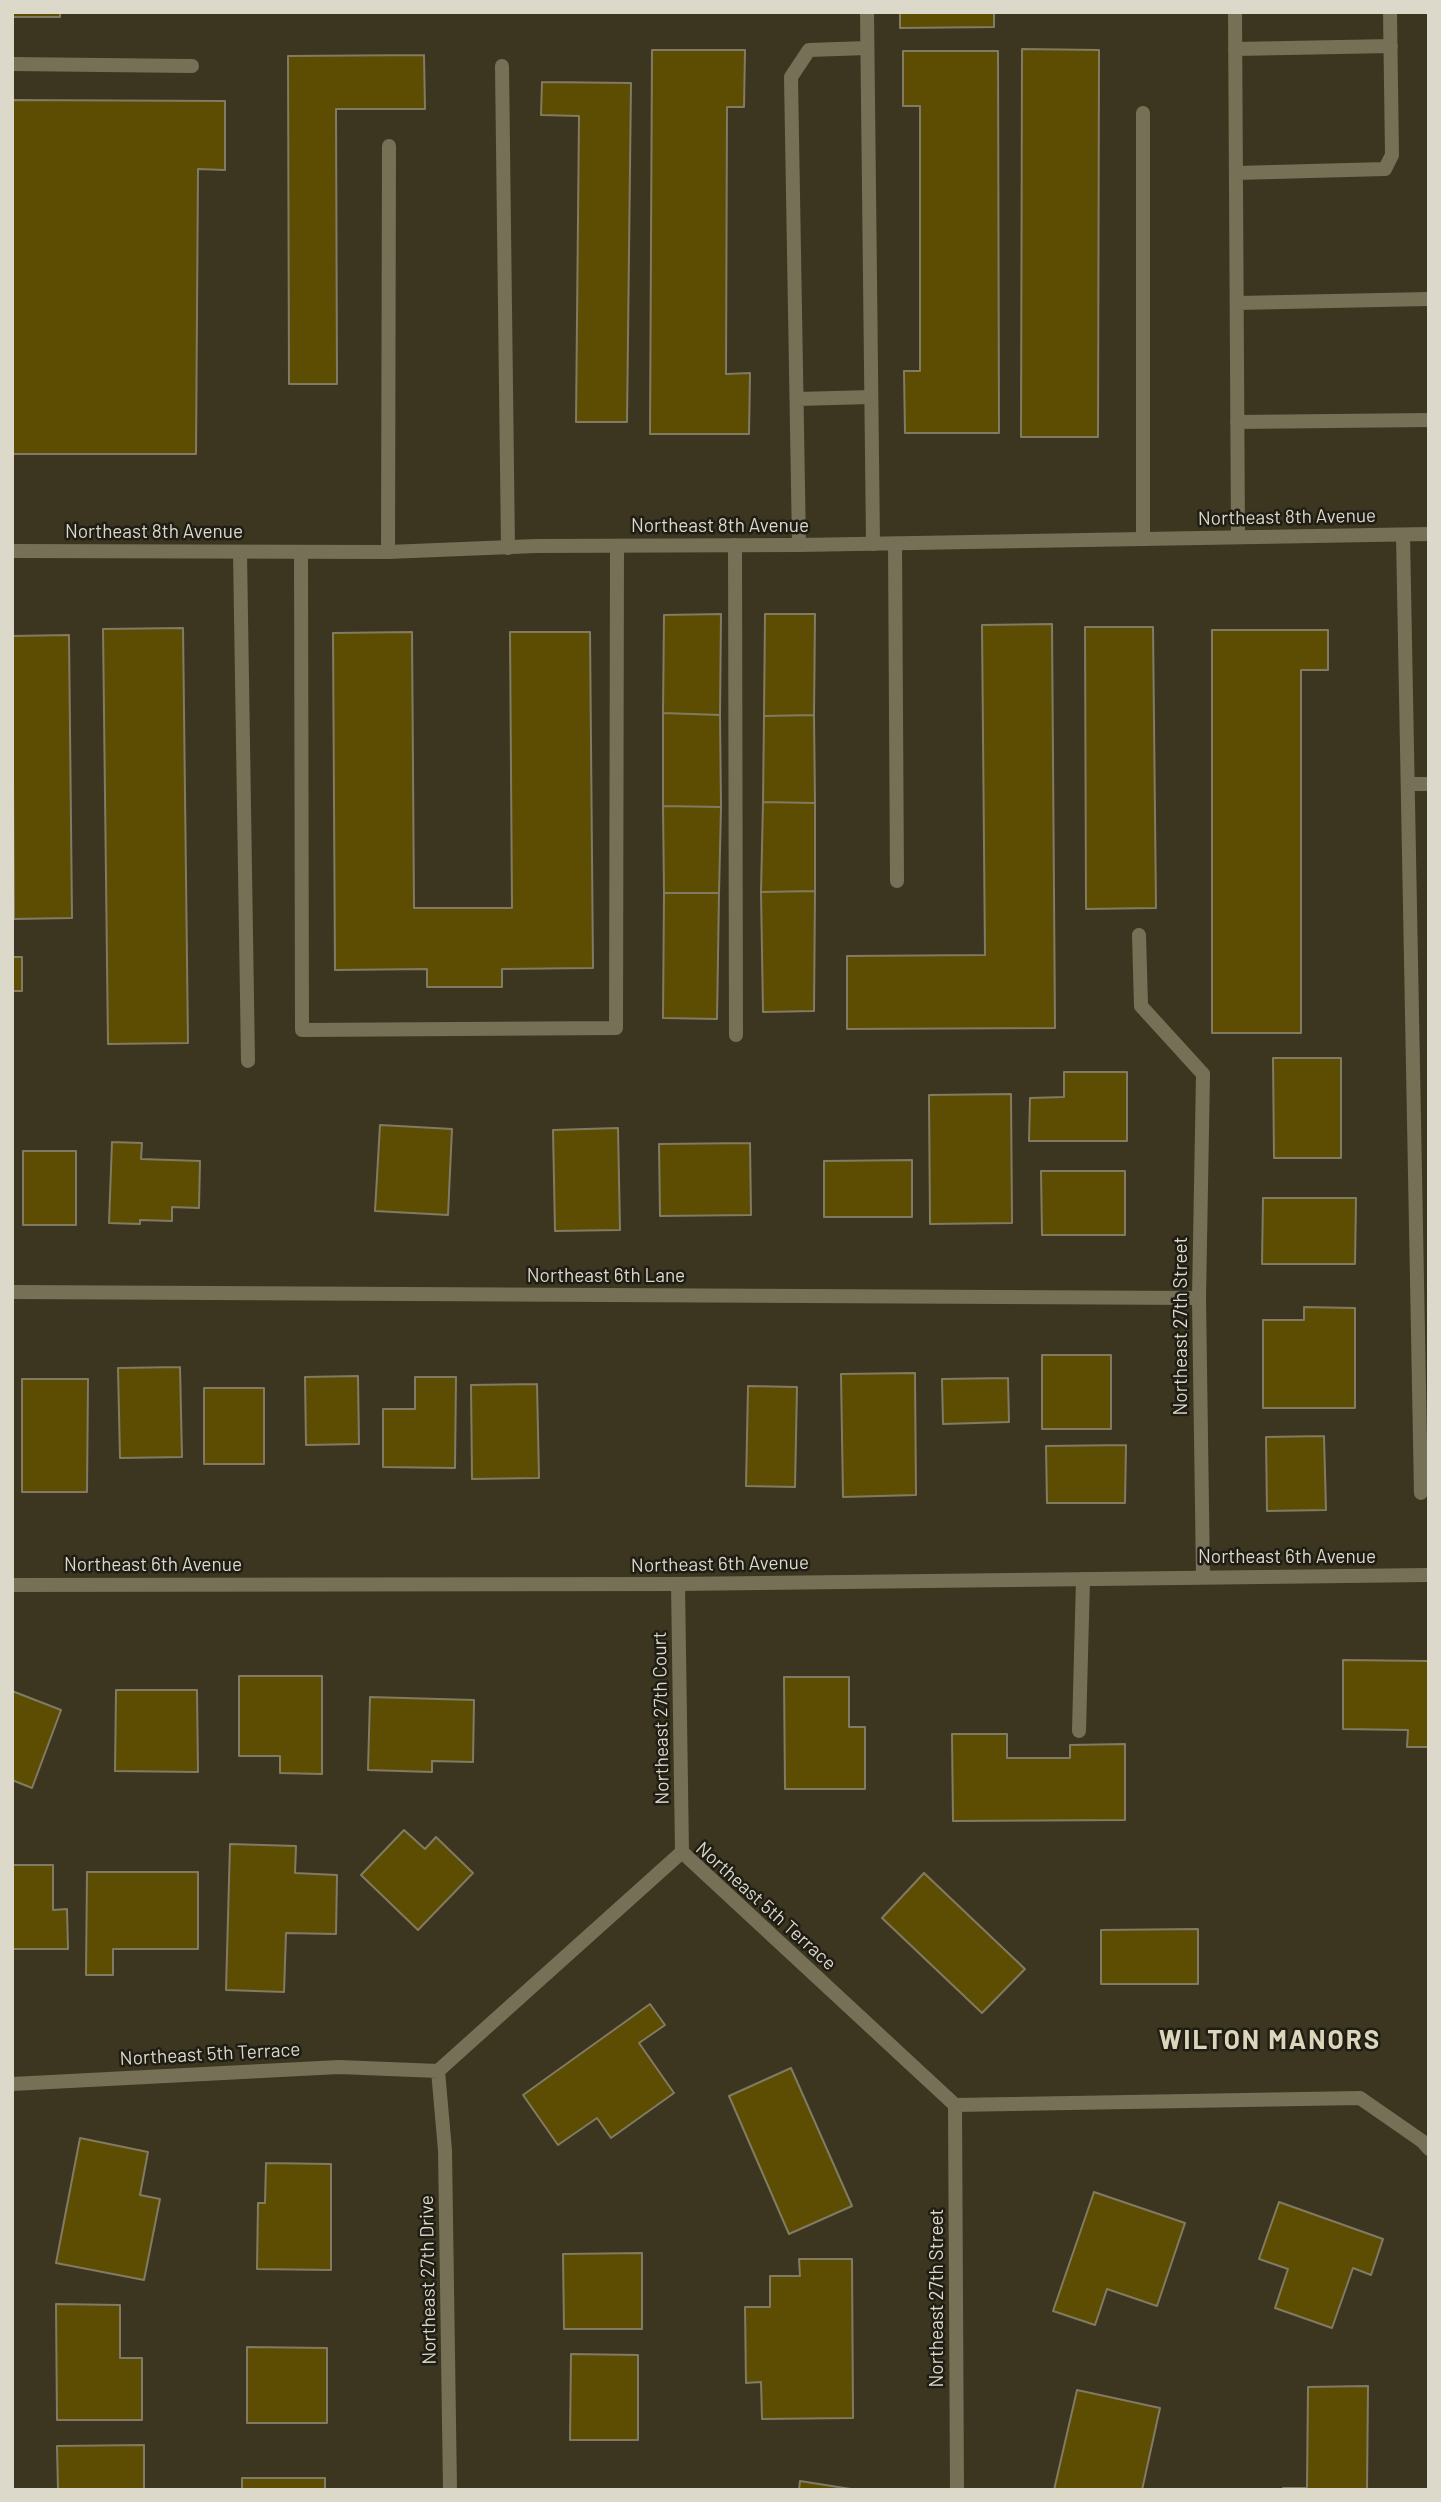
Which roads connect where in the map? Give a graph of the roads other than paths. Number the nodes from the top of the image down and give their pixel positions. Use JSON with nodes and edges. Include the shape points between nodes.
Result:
{"nodes":[{"id":1,"x":867,"y":12,"type":"edge"},
{"id":2,"x":1235,"y":12,"type":"edge"},
{"id":3,"x":1390,"y":12,"type":"edge"},
{"id":4,"x":1391,"y":46,"type":"junction"},
{"id":5,"x":867,"y":48,"type":"junction"},
{"id":6,"x":1235,"y":49,"type":"junction"},
{"id":7,"x":12,"y":64,"type":"edge"},
{"id":8,"x":192,"y":66,"type":"dead end"},
{"id":9,"x":502,"y":66,"type":"dead end"},
{"id":10,"x":1143,"y":113,"type":"dead end"},
{"id":11,"x":389,"y":146,"type":"dead end"},
{"id":12,"x":1236,"y":173,"type":"junction"},
{"id":13,"x":1429,"y":299,"type":"edge"},
{"id":14,"x":1237,"y":303,"type":"junction"},
{"id":15,"x":871,"y":397,"type":"junction"},
{"id":16,"x":797,"y":399,"type":"junction"},
{"id":17,"x":1429,"y":420,"type":"edge"},
{"id":18,"x":1237,"y":422,"type":"junction"},
{"id":19,"x":1429,"y":534,"type":"edge"},
{"id":20,"x":1403,"y":535,"type":"junction"},
{"id":21,"x":1238,"y":537,"type":"junction"},
{"id":22,"x":1143,"y":539,"type":"junction"},
{"id":23,"x":873,"y":544,"type":"junction"},
{"id":24,"x":895,"y":544,"type":"junction"},
{"id":25,"x":734,"y":545,"type":"junction"},
{"id":26,"x":799,"y":545,"type":"junction"},
{"id":27,"x":617,"y":547,"type":"junction"},
{"id":28,"x":508,"y":548,"type":"junction"},
{"id":29,"x":12,"y":551,"type":"edge"},
{"id":30,"x":240,"y":552,"type":"junction"},
{"id":31,"x":301,"y":552,"type":"junction"},
{"id":32,"x":388,"y":552,"type":"junction"},
{"id":33,"x":1408,"y":784,"type":"junction"},
{"id":34,"x":1429,"y":784,"type":"edge"},
{"id":35,"x":897,"y":881,"type":"dead end"},
{"id":36,"x":1139,"y":935,"type":"dead end"},
{"id":37,"x":736,"y":1035,"type":"dead end"},
{"id":38,"x":248,"y":1061,"type":"dead end"},
{"id":39,"x":12,"y":1292,"type":"edge"},
{"id":40,"x":1199,"y":1298,"type":"junction"},
{"id":41,"x":1421,"y":1493,"type":"dead end"},
{"id":42,"x":1429,"y":1576,"type":"edge"},
{"id":43,"x":1203,"y":1577,"type":"junction"},
{"id":44,"x":1083,"y":1578,"type":"junction"},
{"id":45,"x":678,"y":1584,"type":"junction"},
{"id":46,"x":12,"y":1585,"type":"edge"},
{"id":47,"x":1079,"y":1731,"type":"dead end"},
{"id":48,"x":682,"y":1852,"type":"junction"},
{"id":49,"x":438,"y":2071,"type":"junction"},
{"id":50,"x":12,"y":2084,"type":"edge"},
{"id":51,"x":955,"y":2105,"type":"junction"},
{"id":52,"x":1429,"y":2149,"type":"edge"},
{"id":53,"x":450,"y":2490,"type":"edge"},
{"id":54,"x":957,"y":2490,"type":"edge"}],
"edges":[{"from":1,"to":5,"type":"street"},
{"from":2,"to":6,"type":"street"},
{"from":3,"to":4,"type":"street"},
{"from":4,"to":6,"type":"street"},
{"from":4,"to":12,"type":"street","via":[[1392,155],[1385,169]]},
{"from":5,"to":15,"type":"street"},
{"from":5,"to":16,"type":"street","via":[[809,50],[791,77]]},
{"from":6,"to":12,"type":"street"},
{"from":7,"to":8,"type":"street"},
{"from":9,"to":28,"type":"street"},
{"from":10,"to":22,"type":"street"},
{"from":11,"to":32,"type":"street"},
{"from":12,"to":14,"type":"street"},
{"from":13,"to":14,"type":"street"},
{"from":14,"to":18,"type":"street"},
{"from":15,"to":16,"type":"street"},
{"from":15,"to":23,"type":"street"},
{"from":16,"to":26,"type":"street"},
{"from":17,"to":18,"type":"street"},
{"from":18,"to":21,"type":"street"},
{"from":19,"to":20,"type":"street","name":"Northeast 8th Avenue"},
{"from":20,"to":21,"type":"street","name":"Northeast 8th Avenue"},
{"from":20,"to":33,"type":"street"},
{"from":21,"to":22,"type":"street","name":"Northeast 8th Avenue"},
{"from":22,"to":24,"type":"street","name":"Northeast 8th Avenue"},
{"from":23,"to":24,"type":"street","name":"Northeast 8th Avenue"},
{"from":23,"to":26,"type":"street","name":"Northeast 8th Avenue"},
{"from":24,"to":35,"type":"street"},
{"from":25,"to":26,"type":"street","name":"Northeast 8th Avenue"},
{"from":25,"to":27,"type":"street","name":"Northeast 8th Avenue"},
{"from":25,"to":37,"type":"street"},
{"from":27,"to":28,"type":"street","name":"Northeast 8th Avenue"},
{"from":27,"to":31,"type":"street","via":[[617,1028],[302,1030]]},
{"from":28,"to":32,"type":"street","name":"Northeast 8th Avenue"},
{"from":29,"to":30,"type":"street","name":"Northeast 8th Avenue"},
{"from":30,"to":31,"type":"street","name":"Northeast 8th Avenue"},
{"from":30,"to":38,"type":"street"},
{"from":31,"to":32,"type":"street","name":"Northeast 8th Avenue"},
{"from":33,"to":34,"type":"street"},
{"from":33,"to":41,"type":"street"},
{"from":36,"to":40,"type":"street","name":"Northeast 27th Street","via":[[1141,1006],[1202,1074]]},
{"from":39,"to":40,"type":"street","name":"Northeast 6th Lane"},
{"from":40,"to":43,"type":"street","name":"Northeast 27th Street"},
{"from":42,"to":43,"type":"street","name":"Northeast 6th Avenue"},
{"from":43,"to":44,"type":"street","name":"Northeast 6th Avenue"},
{"from":44,"to":45,"type":"street","name":"Northeast 6th Avenue"},
{"from":44,"to":47,"type":"street"},
{"from":45,"to":46,"type":"street","name":"Northeast 6th Avenue"},
{"from":45,"to":48,"type":"street","name":"Northeast 27th Court"},
{"from":48,"to":49,"type":"street","name":"Northeast 5th Terrace"},
{"from":48,"to":51,"type":"street","name":"Northeast 5th Terrace"},
{"from":49,"to":50,"type":"street","name":"Northeast 5th Terrace","via":[[339,2067]]},
{"from":49,"to":53,"type":"street","name":"Northeast 27th Drive","via":[[445,2150]]},
{"from":51,"to":52,"type":"street","via":[[1360,2098]]},
{"from":51,"to":54,"type":"street","name":"Northeast 27th Street"}]}
